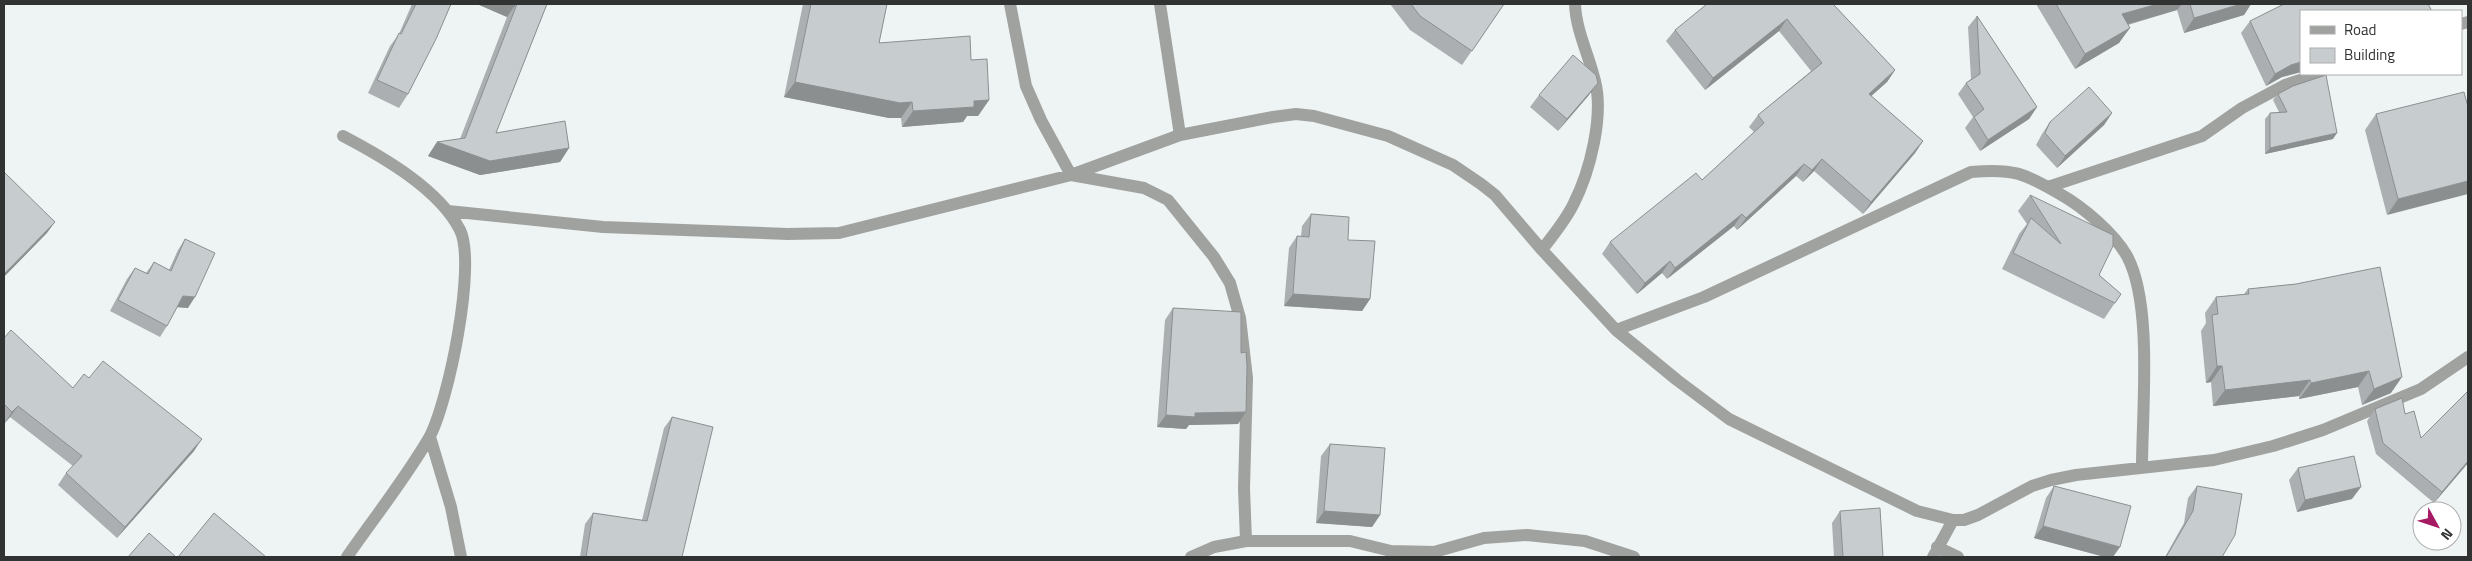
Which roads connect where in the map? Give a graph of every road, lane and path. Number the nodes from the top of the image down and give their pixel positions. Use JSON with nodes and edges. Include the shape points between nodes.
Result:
{"nodes":[{"id":1,"x":1010,"y":4,"type":"edge"},
{"id":2,"x":1160,"y":4,"type":"edge"},
{"id":3,"x":1575,"y":4,"type":"edge"},
{"id":4,"x":2316,"y":75,"type":"edge"},
{"id":5,"x":343,"y":136,"type":"dead end"},
{"id":6,"x":1180,"y":136,"type":"junction"},
{"id":7,"x":1071,"y":175,"type":"junction"},
{"id":8,"x":2048,"y":187,"type":"junction"},
{"id":9,"x":448,"y":211,"type":"junction"},
{"id":10,"x":1542,"y":250,"type":"junction"},
{"id":11,"x":1616,"y":330,"type":"junction"},
{"id":12,"x":2468,"y":357,"type":"edge"},
{"id":13,"x":430,"y":436,"type":"junction"},
{"id":14,"x":2142,"y":467,"type":"junction"},
{"id":15,"x":1953,"y":520,"type":"junction"},
{"id":16,"x":1246,"y":541,"type":"junction"},
{"id":17,"x":1935,"y":552,"type":"edge"},
{"id":18,"x":347,"y":557,"type":"edge"},
{"id":19,"x":460,"y":557,"type":"edge"},
{"id":20,"x":1191,"y":557,"type":"edge"},
{"id":21,"x":1634,"y":557,"type":"edge"},
{"id":22,"x":1958,"y":557,"type":"edge"}],
"edges":[{"from":1,"to":7,"type":"street","via":[[1026,86]]},
{"from":2,"to":6,"type":"street"},
{"from":3,"to":10,"type":"street","via":[[1575,20],[1599,101],[1586,174],[1574,204]]},
{"from":4,"to":8,"type":"street","via":[[2285,85],[2242,108],[2202,136]]},
{"from":5,"to":9,"type":"street","via":[[380,155]]},
{"from":6,"to":7,"type":"street"},
{"from":6,"to":10,"type":"street","via":[[1296,114],[1340,121],[1388,136],[1453,165],[1481,184],[1495,195]]},
{"from":7,"to":9,"type":"street","via":[[839,233],[603,227]]},
{"from":7,"to":16,"type":"street","via":[[1144,188],[1168,200],[1230,283],[1240,318],[1248,378],[1244,488]]},
{"from":8,"to":11,"type":"street","via":[[2019,173],[1999,169],[1971,172],[1704,297]]},
{"from":8,"to":14,"type":"street","via":[[2079,205],[2126,255],[2134,273],[2143,315]]},
{"from":9,"to":13,"type":"street","via":[[461,231],[465,246],[464,302],[445,393]]},
{"from":10,"to":11,"type":"street"},
{"from":11,"to":15,"type":"street","via":[[1729,419],[1917,511]]},
{"from":12,"to":14,"type":"street","via":[[2421,389],[2323,430],[2214,460]]},
{"from":13,"to":18,"type":"street"},
{"from":13,"to":19,"type":"street","via":[[451,507]]},
{"from":14,"to":15,"type":"street","via":[[2051,480],[2032,486],[1978,515]]},
{"from":15,"to":17,"type":"street"},
{"from":16,"to":20,"type":"street"},
{"from":16,"to":21,"type":"street","via":[[1350,541],[1391,551],[1434,552],[1484,538],[1527,535],[1585,541]]},
{"from":17,"to":22,"type":"street"}]}
